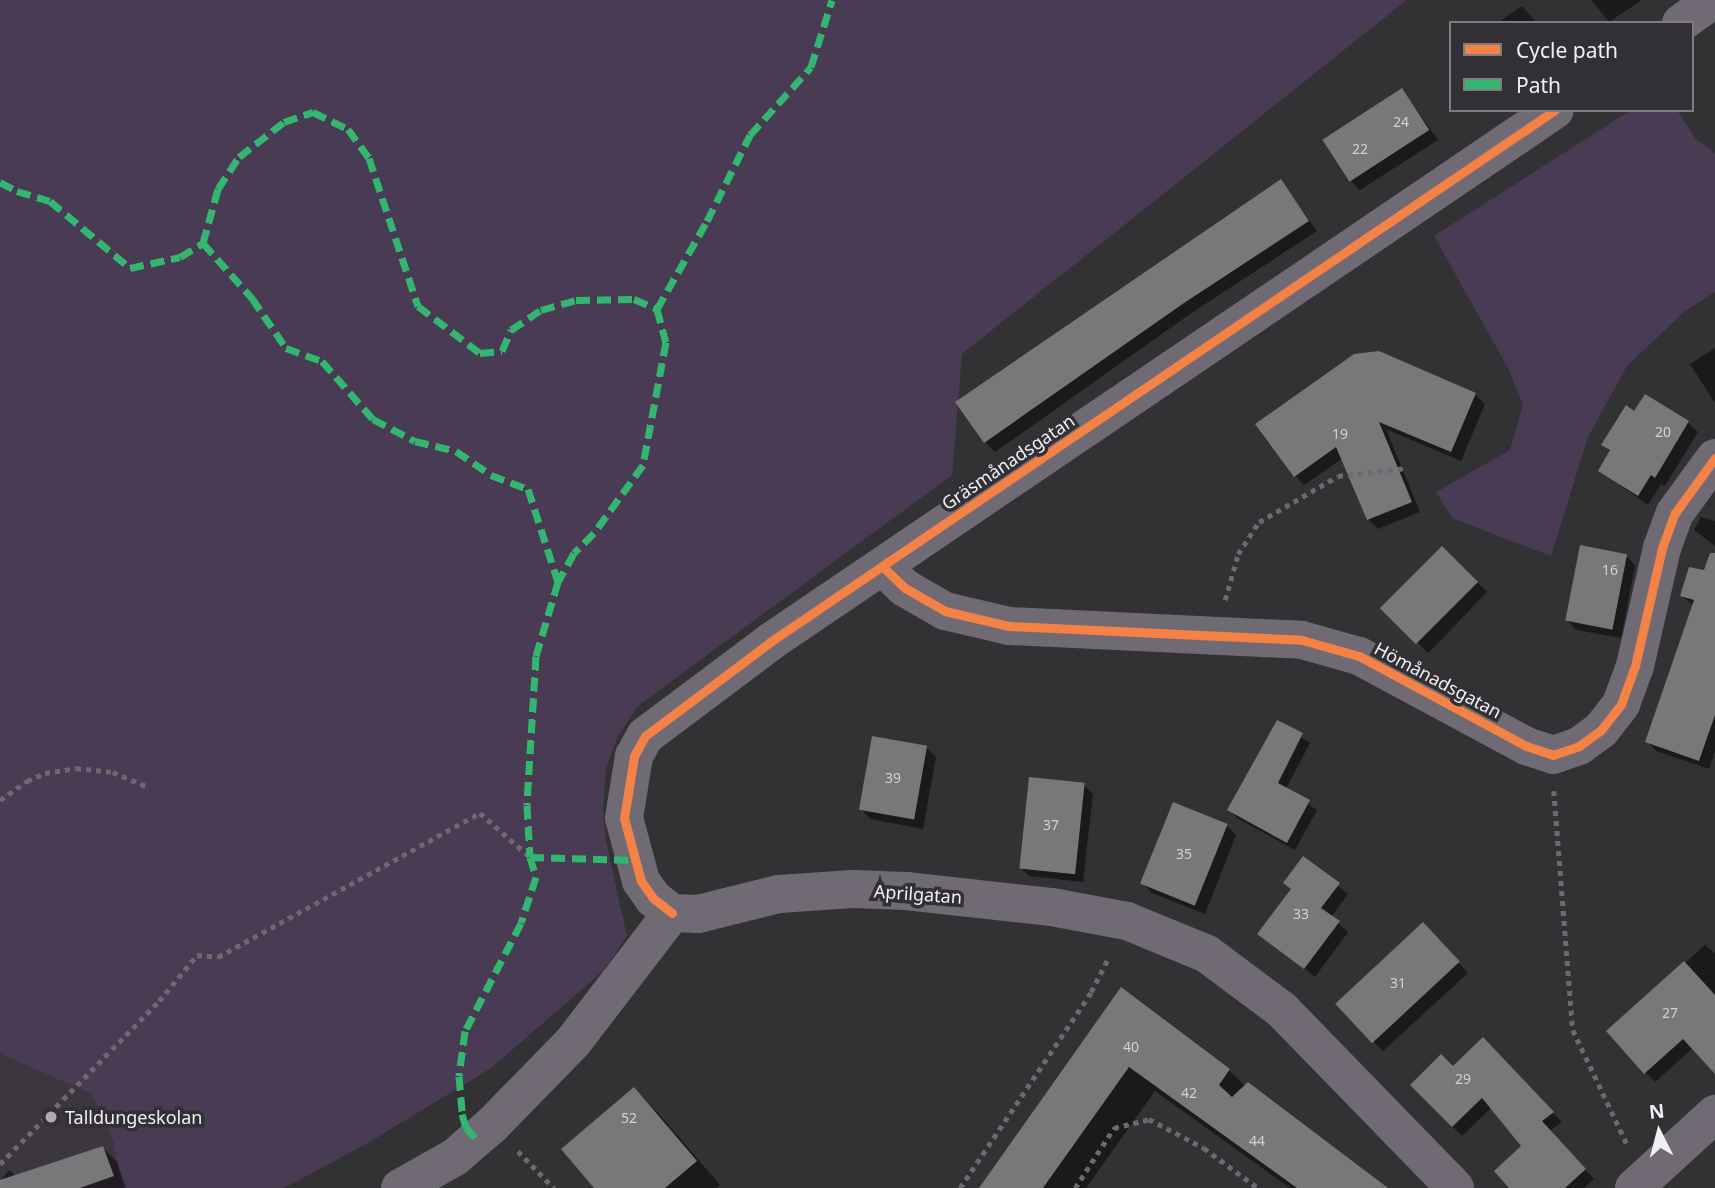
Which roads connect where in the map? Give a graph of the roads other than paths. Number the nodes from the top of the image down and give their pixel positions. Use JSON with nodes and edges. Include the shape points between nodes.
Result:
{"nodes":[{"id":1,"x":1713,"y":0,"type":"edge"},
{"id":2,"x":1684,"y":21,"type":"edge"},
{"id":3,"x":1552,"y":112,"type":"edge"},
{"id":4,"x":1715,"y":458,"type":"edge"},
{"id":5,"x":883,"y":567,"type":"junction"},
{"id":6,"x":672,"y":913,"type":"junction"},
{"id":7,"x":1715,"y":1114,"type":"edge"},
{"id":8,"x":1643,"y":1180,"type":"edge"},
{"id":9,"x":400,"y":1188,"type":"edge"},
{"id":10,"x":1455,"y":1188,"type":"edge"}],
"edges":[{"from":1,"to":2,"type":"street"},
{"from":3,"to":5,"type":"street","name":"Gräsmånadsgatan"},
{"from":4,"to":5,"type":"street","name":"Hömånadsgatan","via":[[1675,513],[1621,704],[1601,730],[1579,746],[1553,755],[1526,746],[1359,656],[1302,640],[1009,626],[945,611],[905,588]]},
{"from":5,"to":6,"type":"street","name":"Gräsmånadsgatan","via":[[770,642],[645,736],[634,757],[624,818],[641,881]]},
{"from":6,"to":9,"type":"street","via":[[573,1042],[492,1125],[455,1157]]},
{"from":6,"to":10,"type":"street","name":"Aprilgatan","via":[[698,914],[779,894],[853,889],[1052,907],[1127,921],[1207,954],[1282,1010]]},
{"from":7,"to":8,"type":"street"}]}
